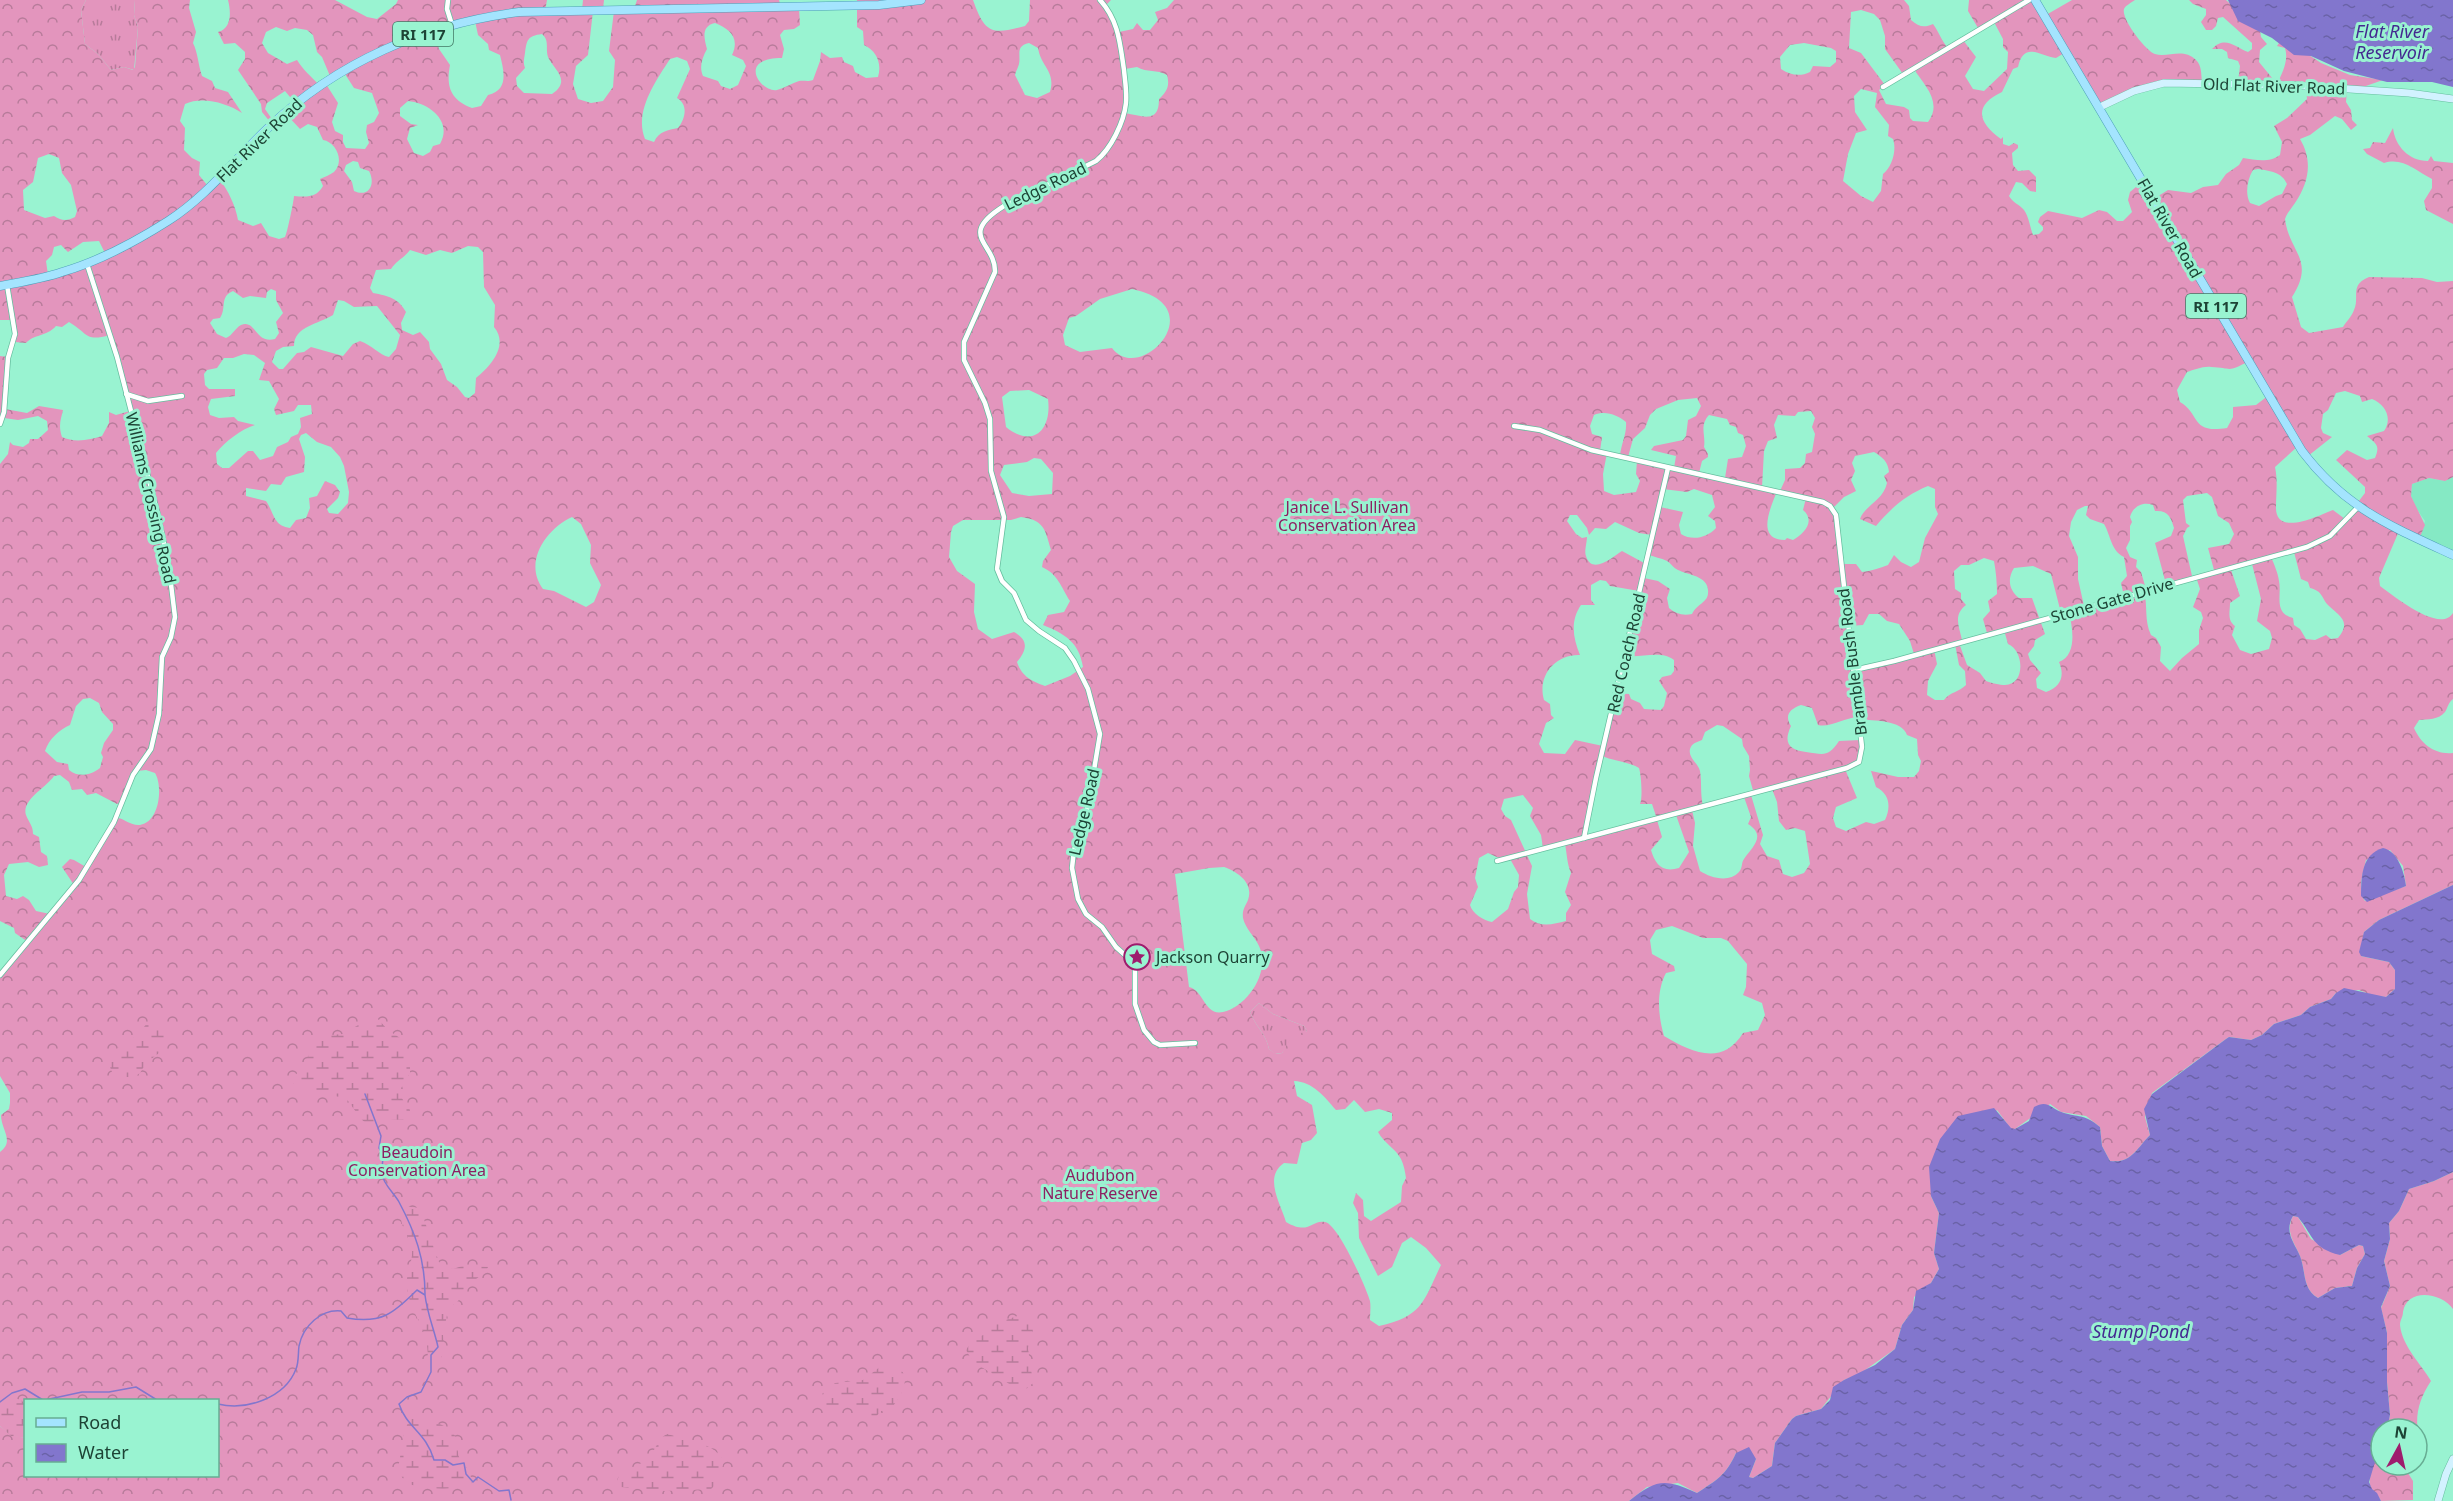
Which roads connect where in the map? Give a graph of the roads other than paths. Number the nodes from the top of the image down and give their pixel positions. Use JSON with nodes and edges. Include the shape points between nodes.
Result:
{"nodes":[{"id":1,"x":448,"y":0,"type":"edge"},
{"id":2,"x":921,"y":0,"type":"edge"},
{"id":3,"x":1100,"y":0,"type":"edge"},
{"id":4,"x":2029,"y":0,"type":"edge"},
{"id":5,"x":2036,"y":0,"type":"edge"},
{"id":6,"x":452,"y":25,"type":"junction"},
{"id":7,"x":1883,"y":87,"type":"dead end"},
{"id":8,"x":2453,"y":99,"type":"edge"},
{"id":9,"x":2100,"y":107,"type":"junction"},
{"id":10,"x":87,"y":264,"type":"junction"},
{"id":11,"x":4,"y":286,"type":"edge"},
{"id":12,"x":126,"y":394,"type":"junction"},
{"id":13,"x":182,"y":396,"type":"dead end"},
{"id":14,"x":0,"y":424,"type":"edge"},
{"id":15,"x":1514,"y":426,"type":"dead end"},
{"id":16,"x":1668,"y":468,"type":"junction"},
{"id":17,"x":2358,"y":507,"type":"junction"},
{"id":18,"x":2453,"y":555,"type":"edge"},
{"id":19,"x":1854,"y":670,"type":"junction"},
{"id":20,"x":1584,"y":838,"type":"junction"},
{"id":21,"x":1497,"y":861,"type":"dead end"},
{"id":22,"x":0,"y":975,"type":"edge"},
{"id":23,"x":1196,"y":1043,"type":"dead end"},
{"id":24,"x":2453,"y":1459,"type":"edge"},
{"id":25,"x":2438,"y":1501,"type":"edge"}],
"edges":[{"from":1,"to":6,"type":"street"},
{"from":2,"to":6,"type":"main road","name":"Flat River Road","number":"RI 117","via":[[879,5],[519,12]]},
{"from":3,"to":23,"type":"street","name":"Ledge Road","via":[[1113,19],[1121,45],[1127,89],[1121,123],[1096,161],[1004,206],[982,226],[982,242],[995,263],[995,272],[964,342],[963,353],[990,419],[991,471],[1004,517],[997,569],[1002,581],[1014,592],[1026,620],[1065,648],[1074,661],[1088,689],[1100,734],[1088,806],[1074,850],[1072,868],[1078,899],[1086,914],[1135,964],[1136,1012],[1150,1038],[1160,1045]]},
{"from":4,"to":7,"type":"street"},
{"from":5,"to":9,"type":"main road","name":"Flat River Road","number":"RI 117"},
{"from":6,"to":10,"type":"main road","name":"Flat River Road","number":"RI 117","via":[[394,44],[332,77],[270,126],[188,207],[143,238]]},
{"from":8,"to":9,"type":"street","name":"Old Flat River Road","via":[[2290,85],[2164,83],[2134,91]]},
{"from":9,"to":17,"type":"main road","name":"Flat River Road","number":"RI 117","via":[[2302,451]]},
{"from":10,"to":11,"type":"main road","name":"Flat River Road","number":"RI 117"},
{"from":10,"to":12,"type":"street","name":"Williams Crossing Road"},
{"from":11,"to":14,"type":"street","via":[[15,334]]},
{"from":12,"to":13,"type":"street","via":[[148,401]]},
{"from":12,"to":22,"type":"street","name":"Williams Crossing Road","via":[[158,515],[175,608],[161,664],[155,740],[127,787],[114,822],[79,880]]},
{"from":15,"to":16,"type":"street","name":"Bramble Bush Road"},
{"from":16,"to":19,"type":"street","name":"Bramble Bush Road","via":[[1830,506],[1836,515]]},
{"from":16,"to":20,"type":"street","name":"Red Coach Road"},
{"from":17,"to":18,"type":"main road","name":"Flat River Road","number":"RI 117"},
{"from":17,"to":19,"type":"street","name":"Stone Gate Drive","via":[[2330,536],[2307,547]]},
{"from":19,"to":20,"type":"street","name":"Bramble Bush Road","via":[[1862,747],[1859,762],[1853,766]]},
{"from":20,"to":21,"type":"street","name":"Bramble Bush Road"},
{"from":24,"to":25,"type":"street"}]}
